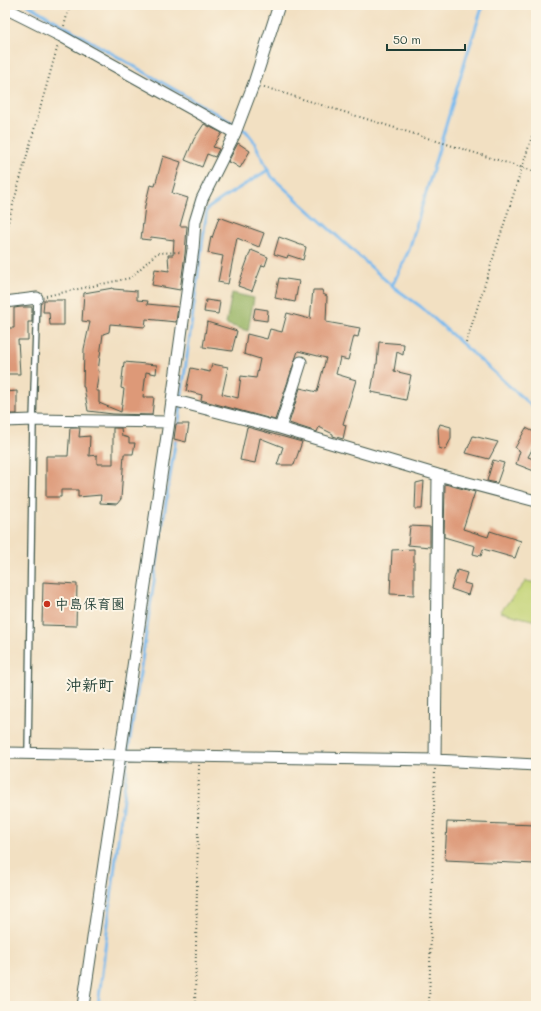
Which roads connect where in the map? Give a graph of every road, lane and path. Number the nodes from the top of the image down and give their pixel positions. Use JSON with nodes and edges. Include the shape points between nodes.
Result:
{"nodes":[{"id":1,"x":70,"y":5,"type":"edge"},
{"id":2,"x":279,"y":5,"type":"edge"},
{"id":3,"x":5,"y":8,"type":"edge"},
{"id":4,"x":61,"y":36,"type":"junction"},
{"id":5,"x":254,"y":83,"type":"junction"},
{"id":6,"x":536,"y":124,"type":"edge"},
{"id":7,"x":235,"y":133,"type":"junction"},
{"id":8,"x":522,"y":167,"type":"junction"},
{"id":9,"x":536,"y":172,"type":"edge"},
{"id":10,"x":5,"y":233,"type":"edge"},
{"id":11,"x":193,"y":249,"type":"junction"},
{"id":12,"x":37,"y":298,"type":"junction"},
{"id":13,"x":5,"y":302,"type":"edge"},
{"id":14,"x":466,"y":343,"type":"dead end"},
{"id":15,"x":301,"y":362,"type":"dead end"},
{"id":16,"x":172,"y":400,"type":"junction"},
{"id":17,"x":33,"y":420,"type":"junction"},
{"id":18,"x":5,"y":422,"type":"edge"},
{"id":19,"x":169,"y":422,"type":"junction"},
{"id":20,"x":280,"y":428,"type":"junction"},
{"id":21,"x":438,"y":475,"type":"junction"},
{"id":22,"x":536,"y":501,"type":"edge"},
{"id":23,"x":5,"y":753,"type":"edge"},
{"id":24,"x":28,"y":754,"type":"junction"},
{"id":25,"x":120,"y":755,"type":"junction"},
{"id":26,"x":200,"y":756,"type":"junction"},
{"id":27,"x":436,"y":760,"type":"junction"},
{"id":28,"x":536,"y":765,"type":"edge"},
{"id":29,"x":83,"y":1006,"type":"edge"},
{"id":30,"x":195,"y":1006,"type":"edge"},
{"id":31,"x":429,"y":1006,"type":"edge"}],
"edges":[{"from":1,"to":4,"type":"path"},
{"from":2,"to":5,"type":"street"},
{"from":3,"to":4,"type":"street"},
{"from":4,"to":7,"type":"street"},
{"from":4,"to":10,"type":"path"},
{"from":5,"to":7,"type":"street"},
{"from":5,"to":8,"type":"path"},
{"from":6,"to":8,"type":"path"},
{"from":7,"to":11,"type":"street","via":[[202,199],[195,222]]},
{"from":8,"to":9,"type":"path"},
{"from":8,"to":14,"type":"path"},
{"from":11,"to":12,"type":"path","via":[[179,253],[157,253],[130,278]]},
{"from":11,"to":16,"type":"street"},
{"from":12,"to":13,"type":"street"},
{"from":12,"to":17,"type":"lane"},
{"from":15,"to":20,"type":"street"},
{"from":16,"to":19,"type":"street"},
{"from":16,"to":20,"type":"street"},
{"from":17,"to":18,"type":"street"},
{"from":17,"to":19,"type":"street"},
{"from":17,"to":24,"type":"lane"},
{"from":19,"to":25,"type":"street"},
{"from":20,"to":21,"type":"street"},
{"from":21,"to":22,"type":"street"},
{"from":21,"to":27,"type":"street"},
{"from":23,"to":24,"type":"street"},
{"from":24,"to":25,"type":"street"},
{"from":25,"to":26,"type":"street"},
{"from":25,"to":29,"type":"street"},
{"from":26,"to":27,"type":"street"},
{"from":26,"to":30,"type":"path"},
{"from":27,"to":28,"type":"street"},
{"from":27,"to":31,"type":"path"}]}
